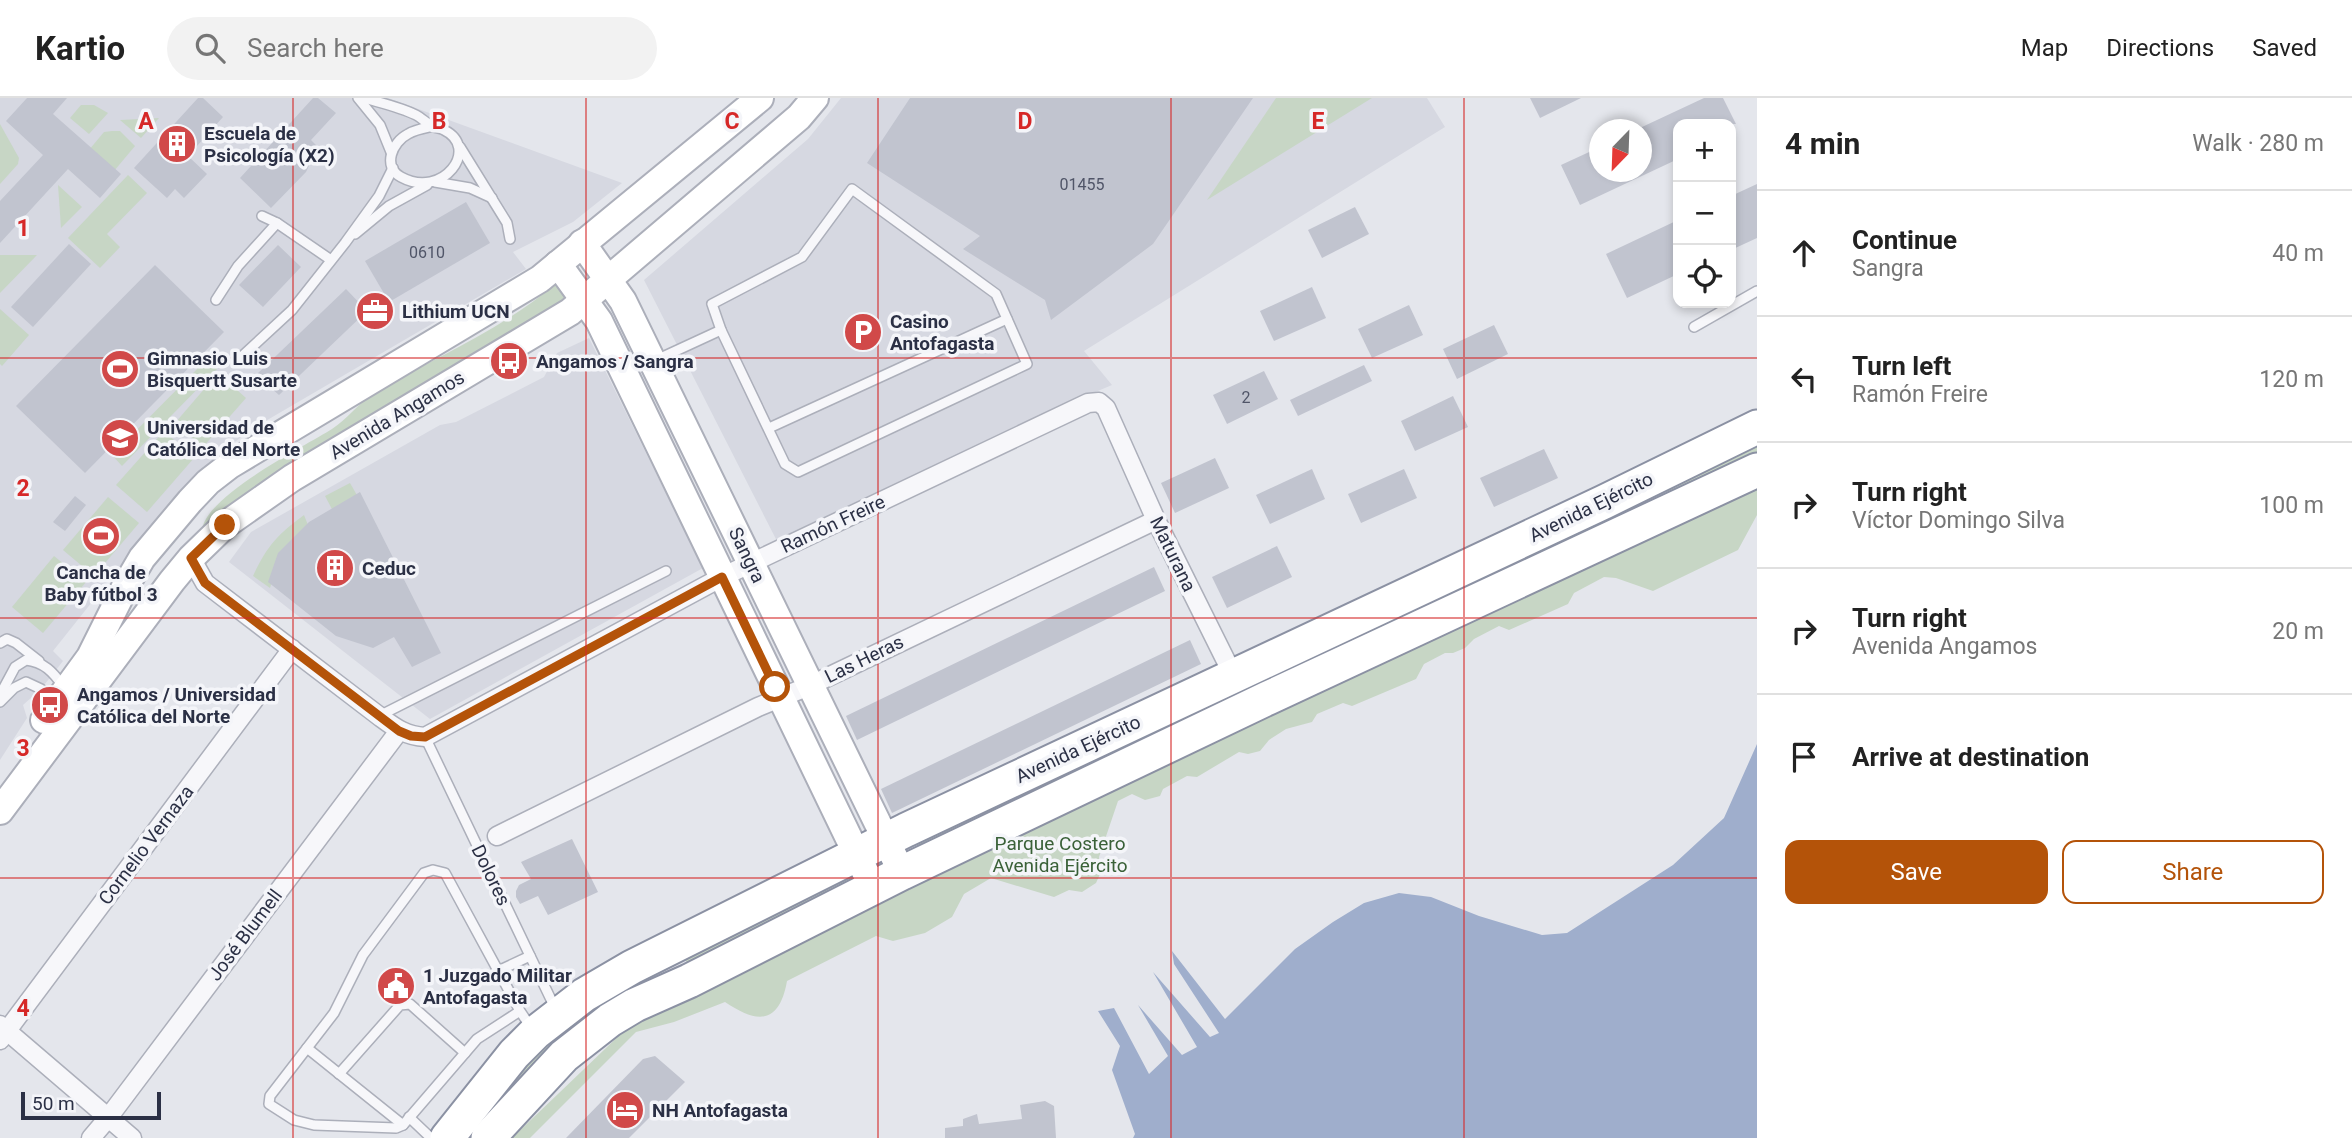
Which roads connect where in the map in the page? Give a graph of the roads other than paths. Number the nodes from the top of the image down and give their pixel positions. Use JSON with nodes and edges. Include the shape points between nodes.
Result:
{"nodes":[{"id":1,"x":358,"y":98,"type":"edge"},
{"id":2,"x":364,"y":98,"type":"edge"},
{"id":3,"x":760,"y":98,"type":"edge"},
{"id":4,"x":815,"y":98,"type":"edge"},
{"id":5,"x":434,"y":127,"type":"junction"},
{"id":6,"x":457,"y":144,"type":"junction"},
{"id":7,"x":391,"y":152,"type":"junction"},
{"id":8,"x":393,"y":168,"type":"junction"},
{"id":9,"x":433,"y":183,"type":"junction"},
{"id":10,"x":494,"y":198,"type":"junction"},
{"id":11,"x":261,"y":216,"type":"dead end"},
{"id":12,"x":277,"y":223,"type":"junction"},
{"id":13,"x":510,"y":239,"type":"dead end"},
{"id":14,"x":345,"y":243,"type":"junction"},
{"id":15,"x":582,"y":243,"type":"junction"},
{"id":16,"x":331,"y":260,"type":"junction"},
{"id":17,"x":558,"y":264,"type":"junction"},
{"id":18,"x":608,"y":280,"type":"junction"},
{"id":19,"x":1757,"y":291,"type":"edge"},
{"id":20,"x":216,"y":300,"type":"dead end"},
{"id":21,"x":585,"y":300,"type":"junction"},
{"id":22,"x":1007,"y":319,"type":"junction"},
{"id":23,"x":1695,"y":327,"type":"dead end"},
{"id":24,"x":721,"y":330,"type":"junction"},
{"id":25,"x":238,"y":360,"type":"dead end"},
{"id":26,"x":653,"y":361,"type":"junction"},
{"id":27,"x":1098,"y":402,"type":"joint"},
{"id":28,"x":1757,"y":427,"type":"edge"},
{"id":29,"x":769,"y":428,"type":"junction"},
{"id":30,"x":1757,"y":470,"type":"edge"},
{"id":31,"x":1622,"y":492,"type":"junction"},
{"id":32,"x":190,"y":501,"type":"junction"},
{"id":33,"x":1156,"y":520,"type":"junction"},
{"id":34,"x":1638,"y":526,"type":"junction"},
{"id":35,"x":191,"y":558,"type":"junction"},
{"id":36,"x":751,"y":564,"type":"junction"},
{"id":37,"x":666,"y":571,"type":"dead end"},
{"id":38,"x":722,"y":577,"type":"junction"},
{"id":39,"x":1426,"y":586,"type":"junction"},
{"id":40,"x":1441,"y":619,"type":"junction"},
{"id":41,"x":0,"y":643,"type":"edge"},
{"id":42,"x":292,"y":649,"type":"junction"},
{"id":43,"x":44,"y":665,"type":"junction"},
{"id":44,"x":1233,"y":675,"type":"junction"},
{"id":45,"x":3,"y":681,"type":"edge"},
{"id":46,"x":809,"y":686,"type":"junction"},
{"id":47,"x":0,"y":695,"type":"edge"},
{"id":48,"x":61,"y":697,"type":"junction"},
{"id":49,"x":780,"y":698,"type":"junction"},
{"id":50,"x":0,"y":702,"type":"edge"},
{"id":51,"x":1249,"y":708,"type":"junction"},
{"id":52,"x":379,"y":716,"type":"junction"},
{"id":53,"x":399,"y":731,"type":"junction"},
{"id":54,"x":425,"y":737,"type":"junction"},
{"id":55,"x":0,"y":782,"type":"edge"},
{"id":56,"x":0,"y":811,"type":"edge"},
{"id":57,"x":497,"y":836,"type":"dead end"},
{"id":58,"x":871,"y":848,"type":"junction"},
{"id":59,"x":902,"y":873,"type":"junction"},
{"id":60,"x":873,"y":888,"type":"junction"},
{"id":61,"x":530,"y":956,"type":"junction"},
{"id":62,"x":498,"y":971,"type":"junction"},
{"id":63,"x":538,"y":1019,"type":"junction"},
{"id":64,"x":3,"y":1032,"type":"edge"},
{"id":65,"x":307,"y":1048,"type":"junction"},
{"id":66,"x":465,"y":1053,"type":"junction"},
{"id":67,"x":339,"y":1074,"type":"junction"},
{"id":68,"x":108,"y":1118,"type":"junction"},
{"id":69,"x":406,"y":1121,"type":"junction"},
{"id":70,"x":91,"y":1138,"type":"edge"},
{"id":71,"x":132,"y":1138,"type":"edge"},
{"id":72,"x":431,"y":1138,"type":"edge"},
{"id":73,"x":447,"y":1138,"type":"edge"},
{"id":74,"x":488,"y":1138,"type":"edge"}],
"edges":[{"from":1,"to":7,"type":"lane","via":[[380,125]]},
{"from":2,"to":5,"type":"lane","via":[[417,115]]},
{"from":3,"to":15,"type":"main road"},
{"from":4,"to":18,"type":"main road","name":"Avenida Angamos","via":[[799,117]]},
{"from":5,"to":6,"type":"lane","via":[[446,131]]},
{"from":5,"to":7,"type":"lane","via":[[408,133]]},
{"from":6,"to":9,"type":"lane","via":[[458,160],[453,169]]},
{"from":6,"to":10,"type":"lane"},
{"from":7,"to":8,"type":"lane"},
{"from":8,"to":9,"type":"lane","via":[[403,178]]},
{"from":8,"to":14,"type":"lane"},
{"from":9,"to":10,"type":"lane","via":[[470,188]]},
{"from":9,"to":14,"type":"lane","via":[[389,206]]},
{"from":10,"to":13,"type":"lane","via":[[508,222]]},
{"from":11,"to":12,"type":"lane"},
{"from":12,"to":16,"type":"lane"},
{"from":12,"to":20,"type":"lane","via":[[238,265]]},
{"from":14,"to":16,"type":"lane"},
{"from":15,"to":17,"type":"main road"},
{"from":15,"to":18,"type":"main road","name":"Sangra"},
{"from":16,"to":25,"type":"lane","via":[[292,310]]},
{"from":17,"to":21,"type":"main road","name":"Sangra"},
{"from":17,"to":32,"type":"main road","via":[[230,465]]},
{"from":18,"to":21,"type":"main road","name":"Avenida Angamos"},
{"from":18,"to":26,"type":"main road","name":"Sangra"},
{"from":19,"to":23,"type":"lane"},
{"from":21,"to":35,"type":"main road","name":"Avenida Angamos","via":[[292,478],[225,525]]},
{"from":21,"to":38,"type":"main road","name":"Sangra"},
{"from":22,"to":24,"type":"lane","via":[[996,294],[852,189],[802,257],[712,304]]},
{"from":22,"to":29,"type":"lane"},
{"from":22,"to":29,"type":"lane","via":[[1027,364],[798,472],[786,464]]},
{"from":24,"to":26,"type":"lane"},
{"from":24,"to":29,"type":"lane"},
{"from":26,"to":36,"type":"main road","name":"Sangra"},
{"from":27,"to":33,"type":"street","name":"Maturana","via":[[1106,408]]},
{"from":27,"to":36,"type":"street","name":"Ramón Freire"},
{"from":28,"to":31,"type":"highway","name":"Avenida Ejército"},
{"from":30,"to":34,"type":"highway","name":"Avenida Ejército"},
{"from":31,"to":34,"type":"highway"},
{"from":31,"to":39,"type":"highway","name":"Avenida Ejército"},
{"from":32,"to":35,"type":"main road"},
{"from":32,"to":48,"type":"main road","via":[[142,558],[90,657]]},
{"from":33,"to":44,"type":"street","name":"Maturana"},
{"from":33,"to":46,"type":"street","name":"Las Heras"},
{"from":34,"to":40,"type":"highway","name":"Avenida Ejército"},
{"from":35,"to":42,"type":"street","via":[[205,583]]},
{"from":35,"to":56,"type":"main road","name":"Avenida Angamos"},
{"from":36,"to":38,"type":"street","name":"Ramón Freire"},
{"from":36,"to":46,"type":"main road","name":"Sangra"},
{"from":37,"to":52,"type":"lane"},
{"from":38,"to":49,"type":"main road","name":"Sangra"},
{"from":38,"to":54,"type":"street","name":"Ramón Freire"},
{"from":39,"to":40,"type":"highway"},
{"from":39,"to":44,"type":"highway","name":"Avenida Ejército"},
{"from":40,"to":51,"type":"highway","name":"Avenida Ejército"},
{"from":41,"to":43,"type":"lane","via":[[7,639],[16,643]]},
{"from":42,"to":52,"type":"street"},
{"from":42,"to":64,"type":"street","name":"Cornelio Vernaza"},
{"from":43,"to":45,"type":"lane","via":[[20,662]]},
{"from":43,"to":48,"type":"lane","via":[[54,672]]},
{"from":44,"to":51,"type":"street","name":"Maturana"},
{"from":44,"to":58,"type":"highway","name":"Avenida Ejército"},
{"from":45,"to":47,"type":"lane"},
{"from":46,"to":49,"type":"street","name":"Las Heras"},
{"from":46,"to":58,"type":"main road","name":"Sangra"},
{"from":48,"to":50,"type":"lane","via":[[26,682]]},
{"from":48,"to":55,"type":"main road"},
{"from":49,"to":57,"type":"street","name":"Las Heras"},
{"from":49,"to":58,"type":"main road","name":"Sangra"},
{"from":51,"to":59,"type":"highway","name":"Avenida Ejército"},
{"from":52,"to":53,"type":"street"},
{"from":53,"to":54,"type":"street"},
{"from":53,"to":68,"type":"street","name":"José Blumell"},
{"from":54,"to":61,"type":"lane","name":"Dolores"},
{"from":58,"to":59,"type":"main road","name":"Sangra"},
{"from":58,"to":60,"type":"main road","name":"Sangra"},
{"from":58,"to":63,"type":"highway","name":"Avenida Ejército"},
{"from":59,"to":60,"type":"highway","name":"Avenida Ejército"},
{"from":60,"to":74,"type":"highway","name":"Avenida Ejército","via":[[610,1020],[564,1056]]},
{"from":61,"to":62,"type":"lane"},
{"from":61,"to":63,"type":"lane","name":"Dolores"},
{"from":62,"to":63,"type":"lane"},
{"from":62,"to":65,"type":"lane","via":[[445,873],[424,873],[363,955],[341,1003]]},
{"from":63,"to":66,"type":"lane","via":[[477,1039]]},
{"from":63,"to":73,"type":"highway","name":"Avenida Ejército"},
{"from":64,"to":68,"type":"street"},
{"from":65,"to":67,"type":"lane"},
{"from":65,"to":69,"type":"lane","via":[[270,1096],[269,1104],[294,1120],[314,1125],[386,1128]]},
{"from":66,"to":67,"type":"lane","via":[[404,1003]]},
{"from":66,"to":69,"type":"lane"},
{"from":67,"to":69,"type":"lane"},
{"from":68,"to":70,"type":"street","name":"José Blumell"},
{"from":68,"to":71,"type":"street"},
{"from":69,"to":72,"type":"lane"}]}
